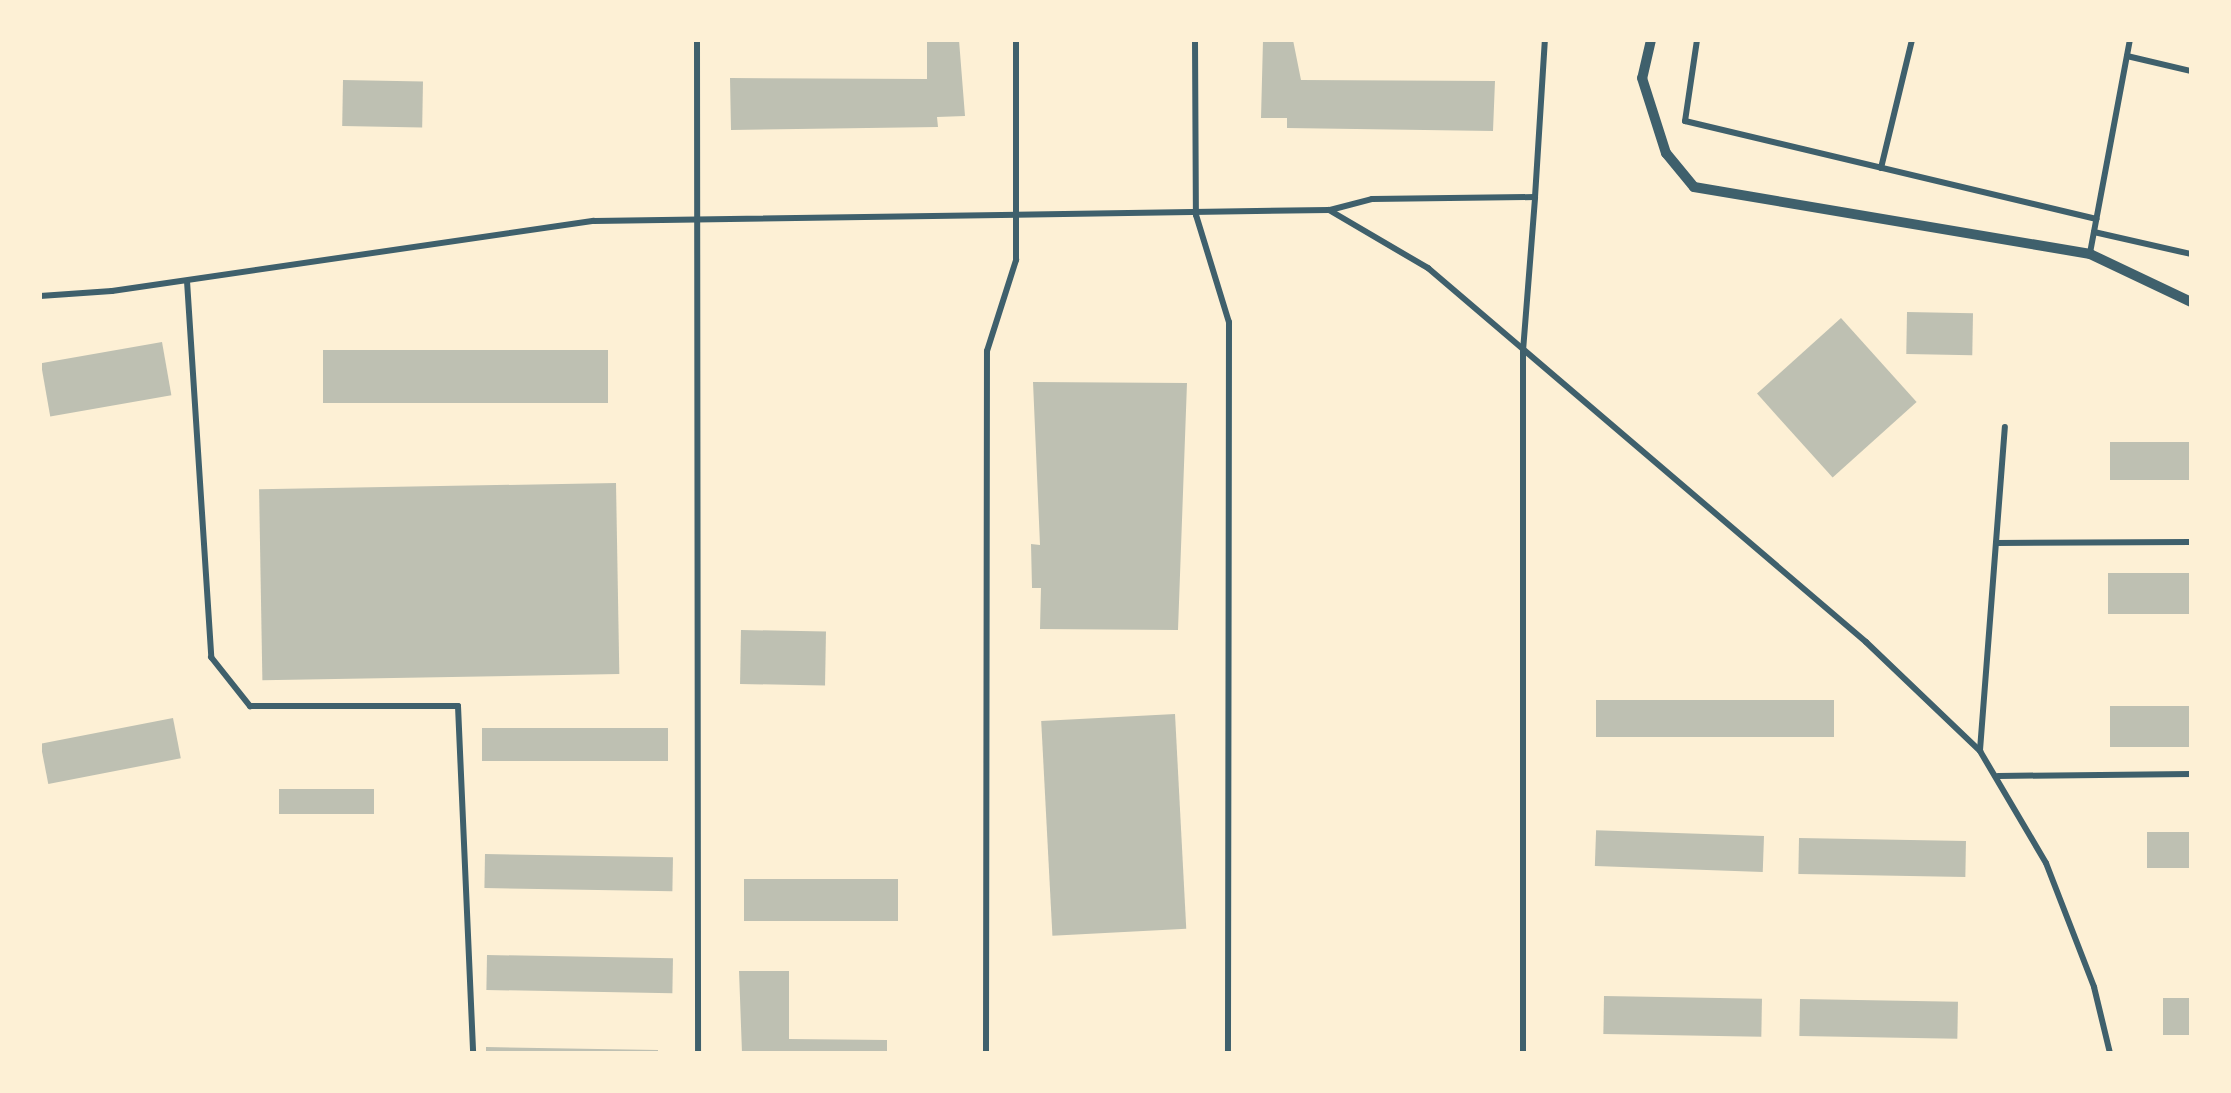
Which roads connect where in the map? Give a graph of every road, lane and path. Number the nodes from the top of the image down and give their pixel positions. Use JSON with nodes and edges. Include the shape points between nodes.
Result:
{"nodes":[{"id":1,"x":697,"y":40,"type":"edge"},
{"id":2,"x":1016,"y":40,"type":"edge"},
{"id":3,"x":1195,"y":40,"type":"edge"},
{"id":4,"x":1545,"y":40,"type":"edge"},
{"id":5,"x":1651,"y":40,"type":"edge"},
{"id":6,"x":1697,"y":40,"type":"edge"},
{"id":7,"x":1912,"y":40,"type":"edge"},
{"id":8,"x":2130,"y":40,"type":"edge"},
{"id":9,"x":2127,"y":56,"type":"junction"},
{"id":10,"x":2191,"y":71,"type":"edge"},
{"id":11,"x":1881,"y":168,"type":"junction"},
{"id":12,"x":1535,"y":197,"type":"junction"},
{"id":13,"x":1329,"y":210,"type":"junction"},
{"id":14,"x":1015,"y":214,"type":"junction"},
{"id":15,"x":1196,"y":215,"type":"junction"},
{"id":16,"x":696,"y":217,"type":"junction"},
{"id":17,"x":2096,"y":219,"type":"junction"},
{"id":18,"x":2094,"y":232,"type":"junction"},
{"id":19,"x":2090,"y":254,"type":"junction"},
{"id":20,"x":2191,"y":254,"type":"edge"},
{"id":21,"x":187,"y":281,"type":"junction"},
{"id":22,"x":40,"y":296,"type":"edge"},
{"id":23,"x":2191,"y":302,"type":"edge"},
{"id":24,"x":1524,"y":352,"type":"junction"},
{"id":25,"x":2005,"y":427,"type":"dead end"},
{"id":26,"x":2191,"y":542,"type":"edge"},
{"id":27,"x":1996,"y":543,"type":"junction"},
{"id":28,"x":1980,"y":751,"type":"junction"},
{"id":29,"x":2191,"y":774,"type":"edge"},
{"id":30,"x":1996,"y":776,"type":"junction"},
{"id":31,"x":472,"y":1053,"type":"edge"},
{"id":32,"x":698,"y":1053,"type":"edge"},
{"id":33,"x":986,"y":1053,"type":"edge"},
{"id":34,"x":1228,"y":1053,"type":"edge"},
{"id":35,"x":1523,"y":1053,"type":"edge"},
{"id":36,"x":2110,"y":1053,"type":"edge"}],
"edges":[{"from":1,"to":16,"type":"lane"},
{"from":2,"to":14,"type":"lane"},
{"from":3,"to":15,"type":"lane"},
{"from":4,"to":12,"type":"lane"},
{"from":5,"to":19,"type":"street","via":[[1642,78],[1666,154],[1694,187]]},
{"from":6,"to":11,"type":"lane","via":[[1685,121]]},
{"from":7,"to":11,"type":"lane"},
{"from":8,"to":9,"type":"lane"},
{"from":9,"to":10,"type":"lane"},
{"from":9,"to":17,"type":"lane"},
{"from":11,"to":17,"type":"lane"},
{"from":12,"to":13,"type":"lane","via":[[1372,199]]},
{"from":12,"to":24,"type":"lane"},
{"from":13,"to":15,"type":"lane"},
{"from":13,"to":24,"type":"lane","via":[[1428,268]]},
{"from":14,"to":15,"type":"lane"},
{"from":14,"to":16,"type":"lane"},
{"from":14,"to":33,"type":"lane","via":[[1016,260],[987,352]]},
{"from":15,"to":34,"type":"lane","via":[[1228,322]]},
{"from":16,"to":21,"type":"lane","via":[[537,226]]},
{"from":16,"to":32,"type":"lane"},
{"from":17,"to":18,"type":"lane"},
{"from":18,"to":19,"type":"lane"},
{"from":18,"to":20,"type":"lane"},
{"from":19,"to":23,"type":"street"},
{"from":21,"to":22,"type":"lane"},
{"from":21,"to":31,"type":"lane","via":[[212,657],[250,706],[458,706]]},
{"from":24,"to":28,"type":"lane","via":[[1866,642]]},
{"from":24,"to":35,"type":"lane"},
{"from":25,"to":27,"type":"lane"},
{"from":26,"to":27,"type":"lane"},
{"from":27,"to":28,"type":"lane"},
{"from":28,"to":30,"type":"lane"},
{"from":29,"to":30,"type":"lane"},
{"from":30,"to":36,"type":"lane","via":[[2065,910]]}]}
